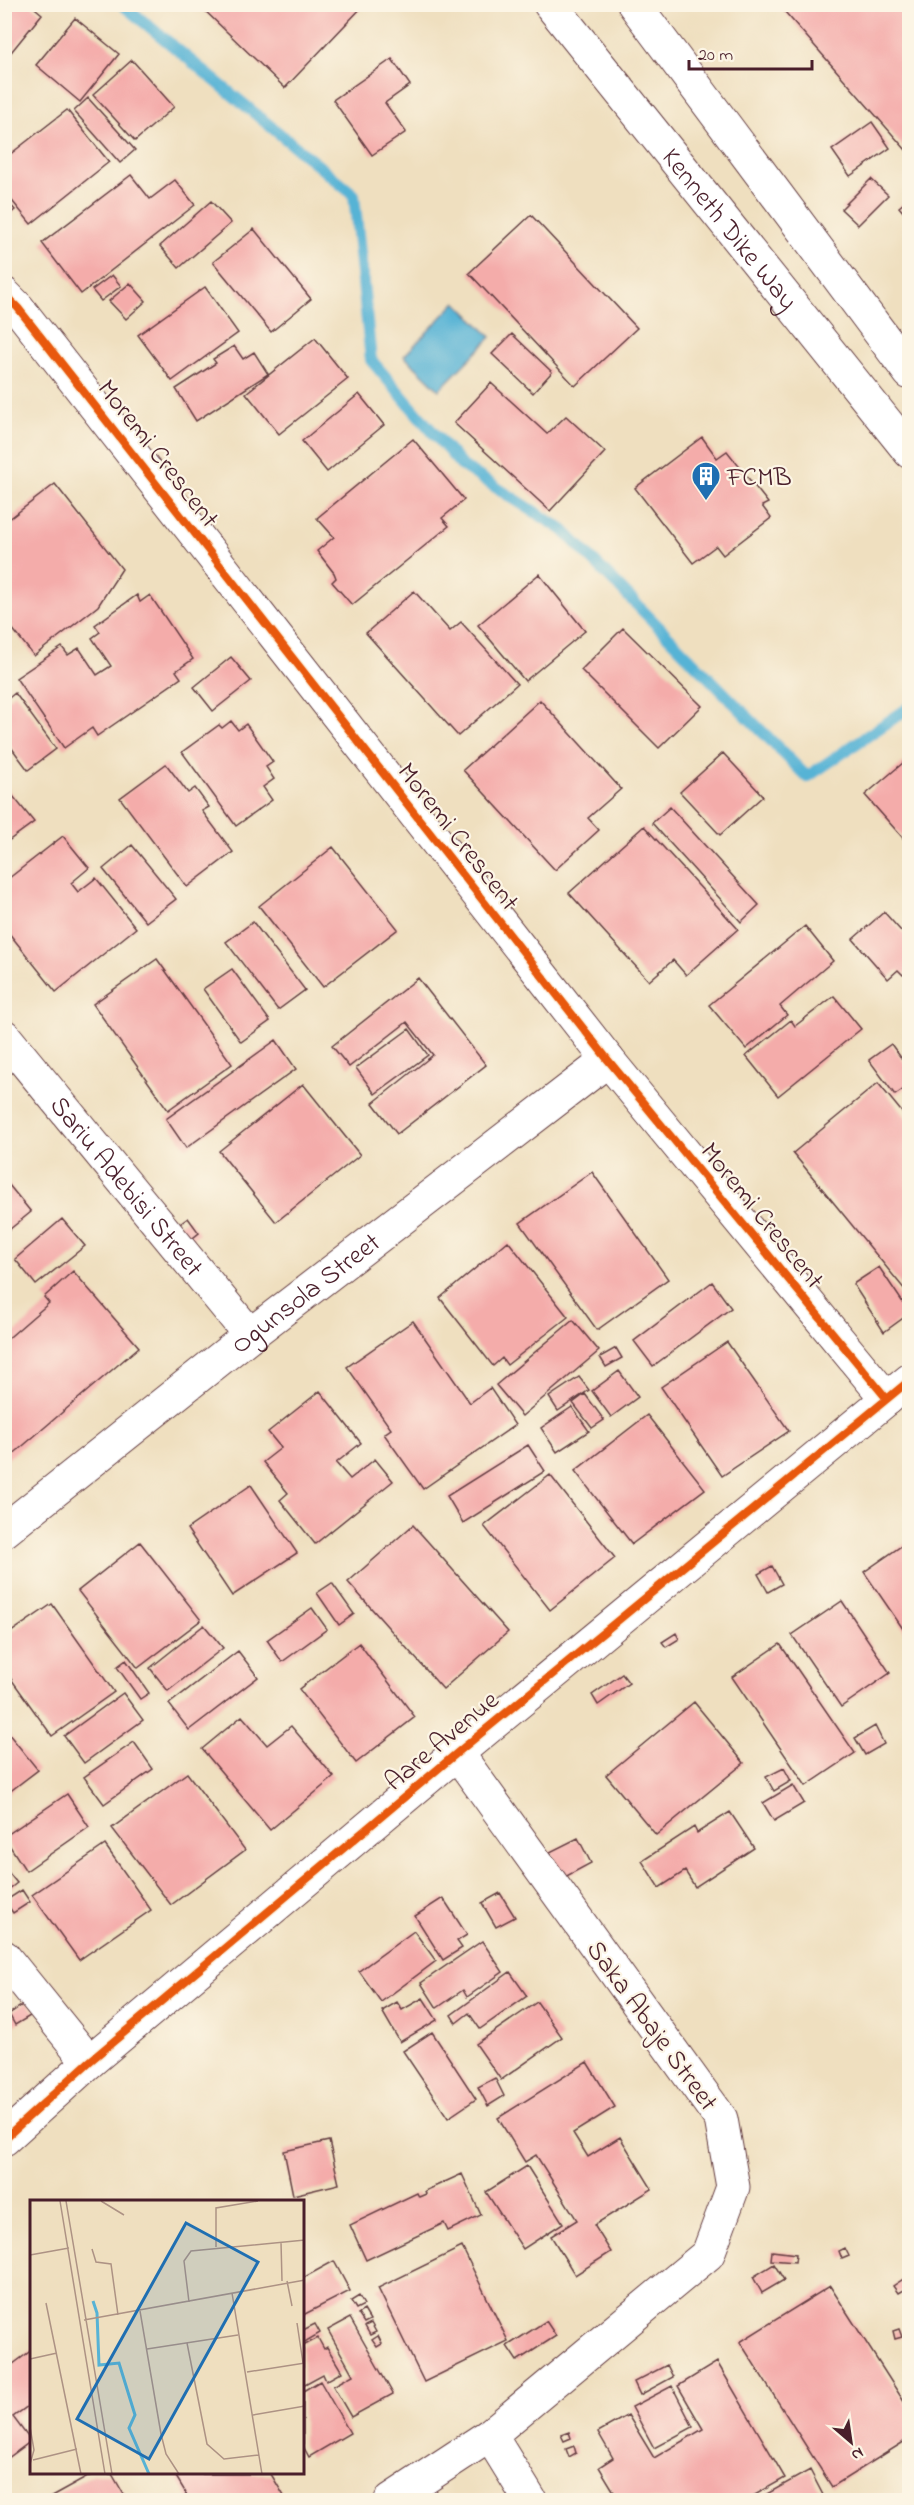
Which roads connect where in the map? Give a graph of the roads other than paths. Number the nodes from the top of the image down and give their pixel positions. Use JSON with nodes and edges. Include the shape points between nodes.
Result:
{"nodes":[{"id":1,"x":550,"y":4,"type":"edge"},
{"id":2,"x":634,"y":4,"type":"edge"},
{"id":3,"x":4,"y":294,"type":"edge"},
{"id":4,"x":909,"y":373,"type":"edge"},
{"id":5,"x":909,"y":452,"type":"edge"},
{"id":6,"x":4,"y":1036,"type":"edge"},
{"id":7,"x":608,"y":1059,"type":"junction"},
{"id":8,"x":250,"y":1335,"type":"junction"},
{"id":9,"x":898,"y":1389,"type":"edge"},
{"id":10,"x":4,"y":1531,"type":"edge"},
{"id":11,"x":457,"y":1753,"type":"junction"},
{"id":12,"x":4,"y":1957,"type":"edge"},
{"id":13,"x":89,"y":2062,"type":"junction"},
{"id":14,"x":4,"y":2139,"type":"edge"},
{"id":15,"x":490,"y":2436,"type":"junction"},
{"id":16,"x":391,"y":2500,"type":"edge"},
{"id":17,"x":530,"y":2500,"type":"edge"}],
"edges":[{"from":1,"to":5,"type":"main road","name":"Kenneth Dike Way"},
{"from":2,"to":4,"type":"main road","name":"Kenneth Dike Way"},
{"from":3,"to":7,"type":"main road","name":"Moremi Crescent"},
{"from":6,"to":8,"type":"main road","name":"Sariu Adebisi Street"},
{"from":7,"to":8,"type":"main road","name":"Ogunsola Street"},
{"from":7,"to":9,"type":"main road","name":"Moremi Crescent"},
{"from":8,"to":10,"type":"main road","name":"Ogunsola Street"},
{"from":9,"to":11,"type":"main road","name":"Aare Avenue"},
{"from":11,"to":13,"type":"main road","name":"Aare Avenue"},
{"from":11,"to":15,"type":"main road","name":"Saka Abaje Street","via":[[721,2119],[733,2187],[708,2253]]},
{"from":12,"to":13,"type":"main road"},
{"from":13,"to":14,"type":"main road","name":"Aare Avenue"},
{"from":15,"to":16,"type":"main road","name":"Saka Abaje Street"},
{"from":15,"to":17,"type":"main road"}]}
